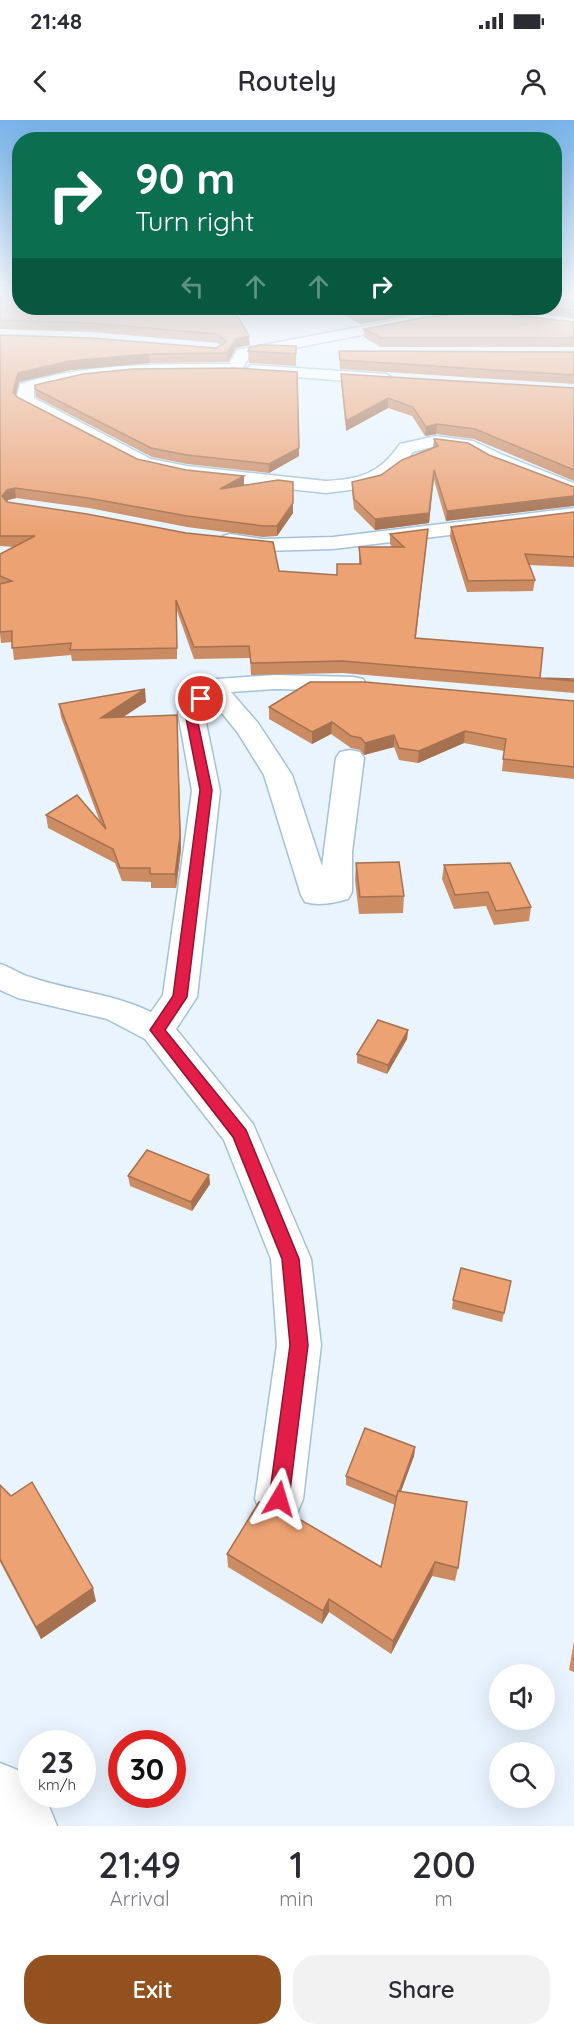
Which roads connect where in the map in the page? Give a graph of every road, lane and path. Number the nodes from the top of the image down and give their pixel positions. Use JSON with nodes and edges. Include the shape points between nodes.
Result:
{"nodes":[{"id":1,"x":95,"y":374,"type":"edge"},
{"id":2,"x":351,"y":374,"type":"edge"},
{"id":3,"x":398,"y":380,"type":"edge"},
{"id":4,"x":574,"y":489,"type":"edge"},
{"id":5,"x":574,"y":514,"type":"edge"},
{"id":6,"x":209,"y":538,"type":"edge"},
{"id":7,"x":375,"y":684,"type":"edge"},
{"id":8,"x":212,"y":685,"type":"junction"},
{"id":9,"x":350,"y":758,"type":"dead end"},
{"id":10,"x":0,"y":975,"type":"edge"},
{"id":11,"x":157,"y":1030,"type":"junction"},
{"id":12,"x":279,"y":1499,"type":"dead end"},
{"id":13,"x":0,"y":1791,"type":"edge"},
{"id":14,"x":29,"y":1826,"type":"edge"}],
"edges":[{"from":1,"to":4,"type":"street","via":[[48,380],[26,388],[25,400],[145,463],[187,472],[347,486],[387,472],[400,461],[406,448],[448,441],[473,446]]},
{"from":2,"to":3,"type":"street"},
{"from":5,"to":6,"type":"street","via":[[333,543],[263,544]]},
{"from":7,"to":8,"type":"street"},
{"from":8,"to":9,"type":"street","via":[[249,729],[279,775],[316,895],[337,892],[337,852]]},
{"from":8,"to":11,"type":"street","via":[[190,713],[206,790],[180,997]]},
{"from":10,"to":11,"type":"street","via":[[18,986],[117,1010]]},
{"from":11,"to":12,"type":"street","via":[[240,1134],[291,1259],[299,1345]]},
{"from":13,"to":14,"type":"street"}]}
